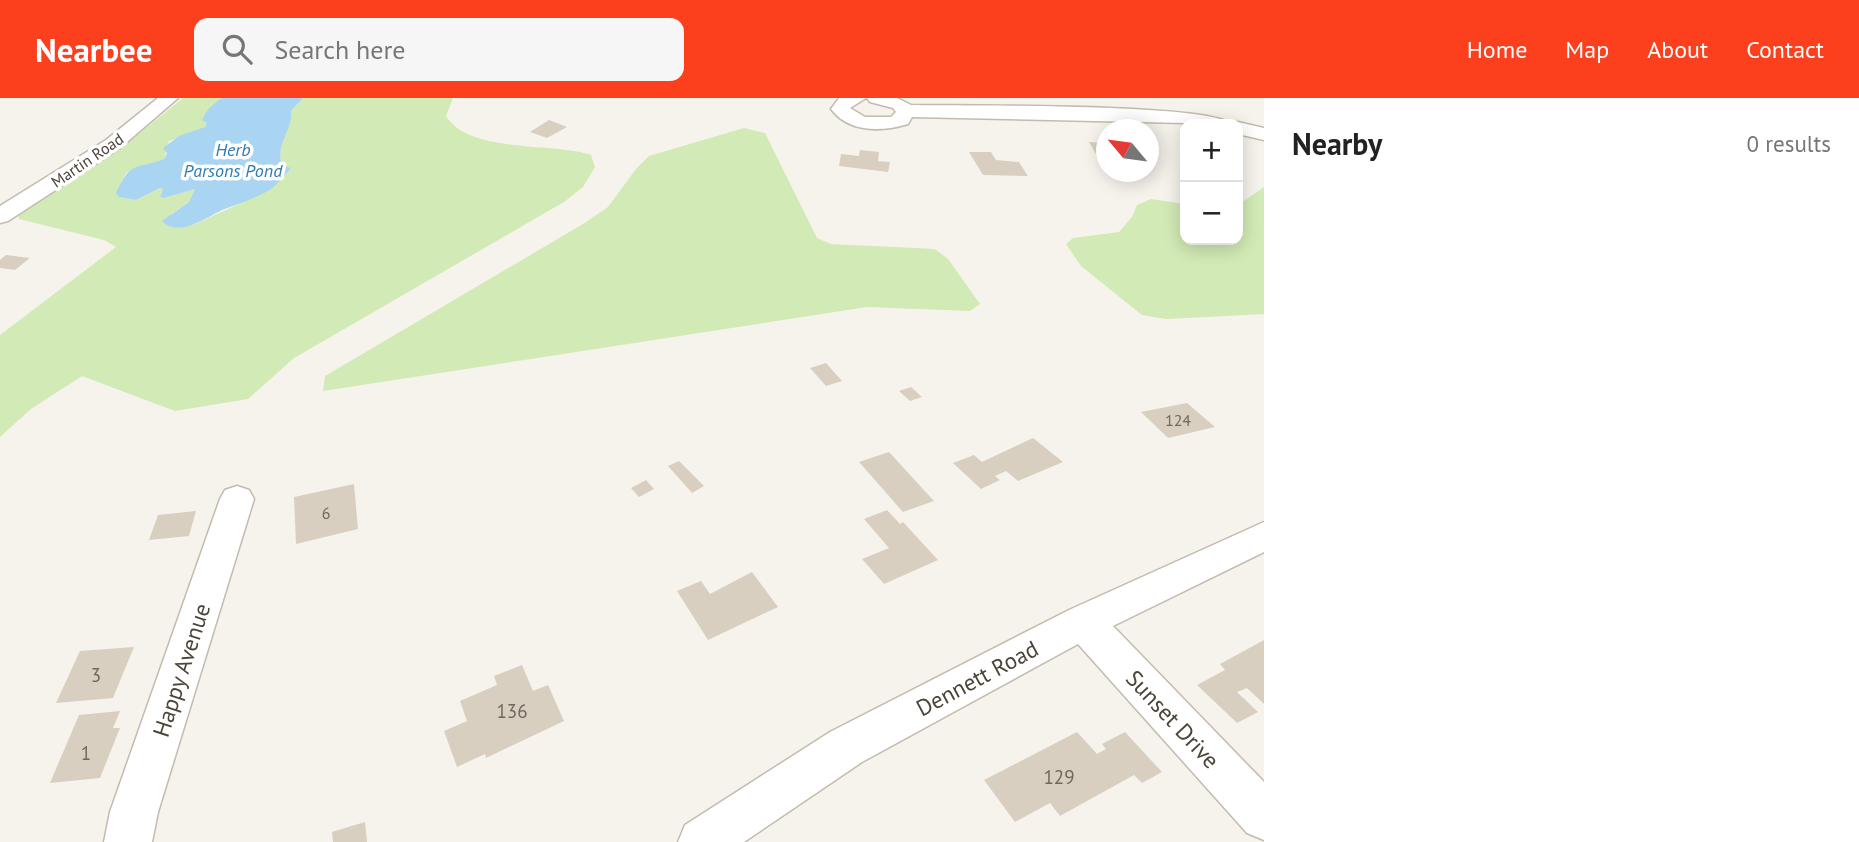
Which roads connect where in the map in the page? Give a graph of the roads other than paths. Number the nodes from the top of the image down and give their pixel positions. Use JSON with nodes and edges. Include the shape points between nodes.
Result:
{"nodes":[{"id":1,"x":169,"y":98,"type":"edge"},
{"id":2,"x":857,"y":98,"type":"edge"},
{"id":3,"x":876,"y":98,"type":"edge"},
{"id":4,"x":906,"y":111,"type":"junction"},
{"id":5,"x":1184,"y":119,"type":"edge"},
{"id":6,"x":1243,"y":129,"type":"edge"},
{"id":7,"x":1264,"y":134,"type":"edge"},
{"id":8,"x":0,"y":216,"type":"edge"},
{"id":9,"x":237,"y":499,"type":"dead end"},
{"id":10,"x":1264,"y":536,"type":"edge"},
{"id":11,"x":1083,"y":622,"type":"junction"},
{"id":12,"x":1264,"y":816,"type":"edge"},
{"id":13,"x":128,"y":842,"type":"edge"},
{"id":14,"x":702,"y":842,"type":"edge"}],
"edges":[{"from":1,"to":8,"type":"street","name":"Martin Road","via":[[113,144]]},
{"from":2,"to":4,"type":"street","via":[[842,103],[840,109],[858,121],[896,122]]},
{"from":3,"to":4,"type":"street"},
{"from":4,"to":5,"type":"street"},
{"from":6,"to":7,"type":"street"},
{"from":9,"to":13,"type":"street","name":"Happy Avenue"},
{"from":10,"to":11,"type":"street","name":"Dennett Road"},
{"from":11,"to":12,"type":"street","name":"Sunset Drive"},
{"from":11,"to":14,"type":"street","name":"Dennett Road","via":[[846,747]]}]}
